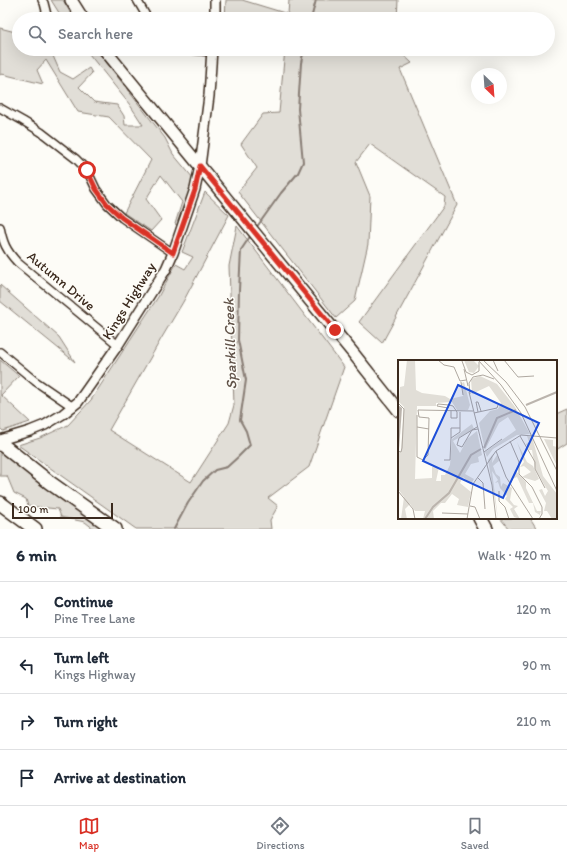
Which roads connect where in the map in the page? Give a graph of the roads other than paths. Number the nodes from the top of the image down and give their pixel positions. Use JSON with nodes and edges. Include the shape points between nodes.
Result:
{"nodes":[{"id":1,"x":42,"y":0,"type":"edge"},
{"id":2,"x":71,"y":0,"type":"edge"},
{"id":3,"x":137,"y":0,"type":"edge"},
{"id":4,"x":215,"y":0,"type":"edge"},
{"id":5,"x":46,"y":12,"type":"edge"},
{"id":6,"x":79,"y":12,"type":"edge"},
{"id":7,"x":144,"y":12,"type":"edge"},
{"id":8,"x":215,"y":12,"type":"edge"},
{"id":9,"x":110,"y":56,"type":"edge"},
{"id":10,"x":212,"y":56,"type":"edge"},
{"id":11,"x":0,"y":108,"type":"edge"},
{"id":12,"x":200,"y":166,"type":"junction"},
{"id":13,"x":0,"y":227,"type":"edge"},
{"id":14,"x":173,"y":253,"type":"junction"},
{"id":15,"x":118,"y":345,"type":"junction"},
{"id":16,"x":0,"y":352,"type":"edge"},
{"id":17,"x":73,"y":407,"type":"junction"},
{"id":18,"x":398,"y":410,"type":"edge"},
{"id":19,"x":0,"y":440,"type":"edge"},
{"id":20,"x":0,"y":443,"type":"edge"},
{"id":21,"x":0,"y":503,"type":"edge"},
{"id":22,"x":481,"y":519,"type":"edge"},
{"id":23,"x":482,"y":519,"type":"edge"},
{"id":24,"x":35,"y":529,"type":"edge"},
{"id":25,"x":115,"y":529,"type":"edge"},
{"id":26,"x":486,"y":529,"type":"edge"},
{"id":27,"x":490,"y":529,"type":"edge"}],
"edges":[{"from":1,"to":5,"type":"street"},
{"from":2,"to":6,"type":"main road"},
{"from":3,"to":7,"type":"street"},
{"from":4,"to":8,"type":"street"},
{"from":9,"to":12,"type":"main road"},
{"from":10,"to":12,"type":"street","name":"Kings Highway"},
{"from":11,"to":14,"type":"street","via":[[41,132],[76,159],[87,170],[107,204],[122,218]]},
{"from":12,"to":14,"type":"street","name":"Kings Highway","via":[[195,190]]},
{"from":12,"to":18,"type":"main road"},
{"from":13,"to":15,"type":"street","name":"Autumn Drive","via":[[3,241],[17,262]]},
{"from":14,"to":15,"type":"street","name":"Kings Highway","via":[[166,269]]},
{"from":15,"to":17,"type":"street","name":"Kings Highway"},
{"from":16,"to":17,"type":"street","via":[[35,381]]},
{"from":17,"to":19,"type":"street","name":"Kings Highway","via":[[36,429]]},
{"from":20,"to":25,"type":"highway"},
{"from":21,"to":24,"type":"highway"},
{"from":22,"to":26,"type":"highway"},
{"from":23,"to":27,"type":"main road"}]}
